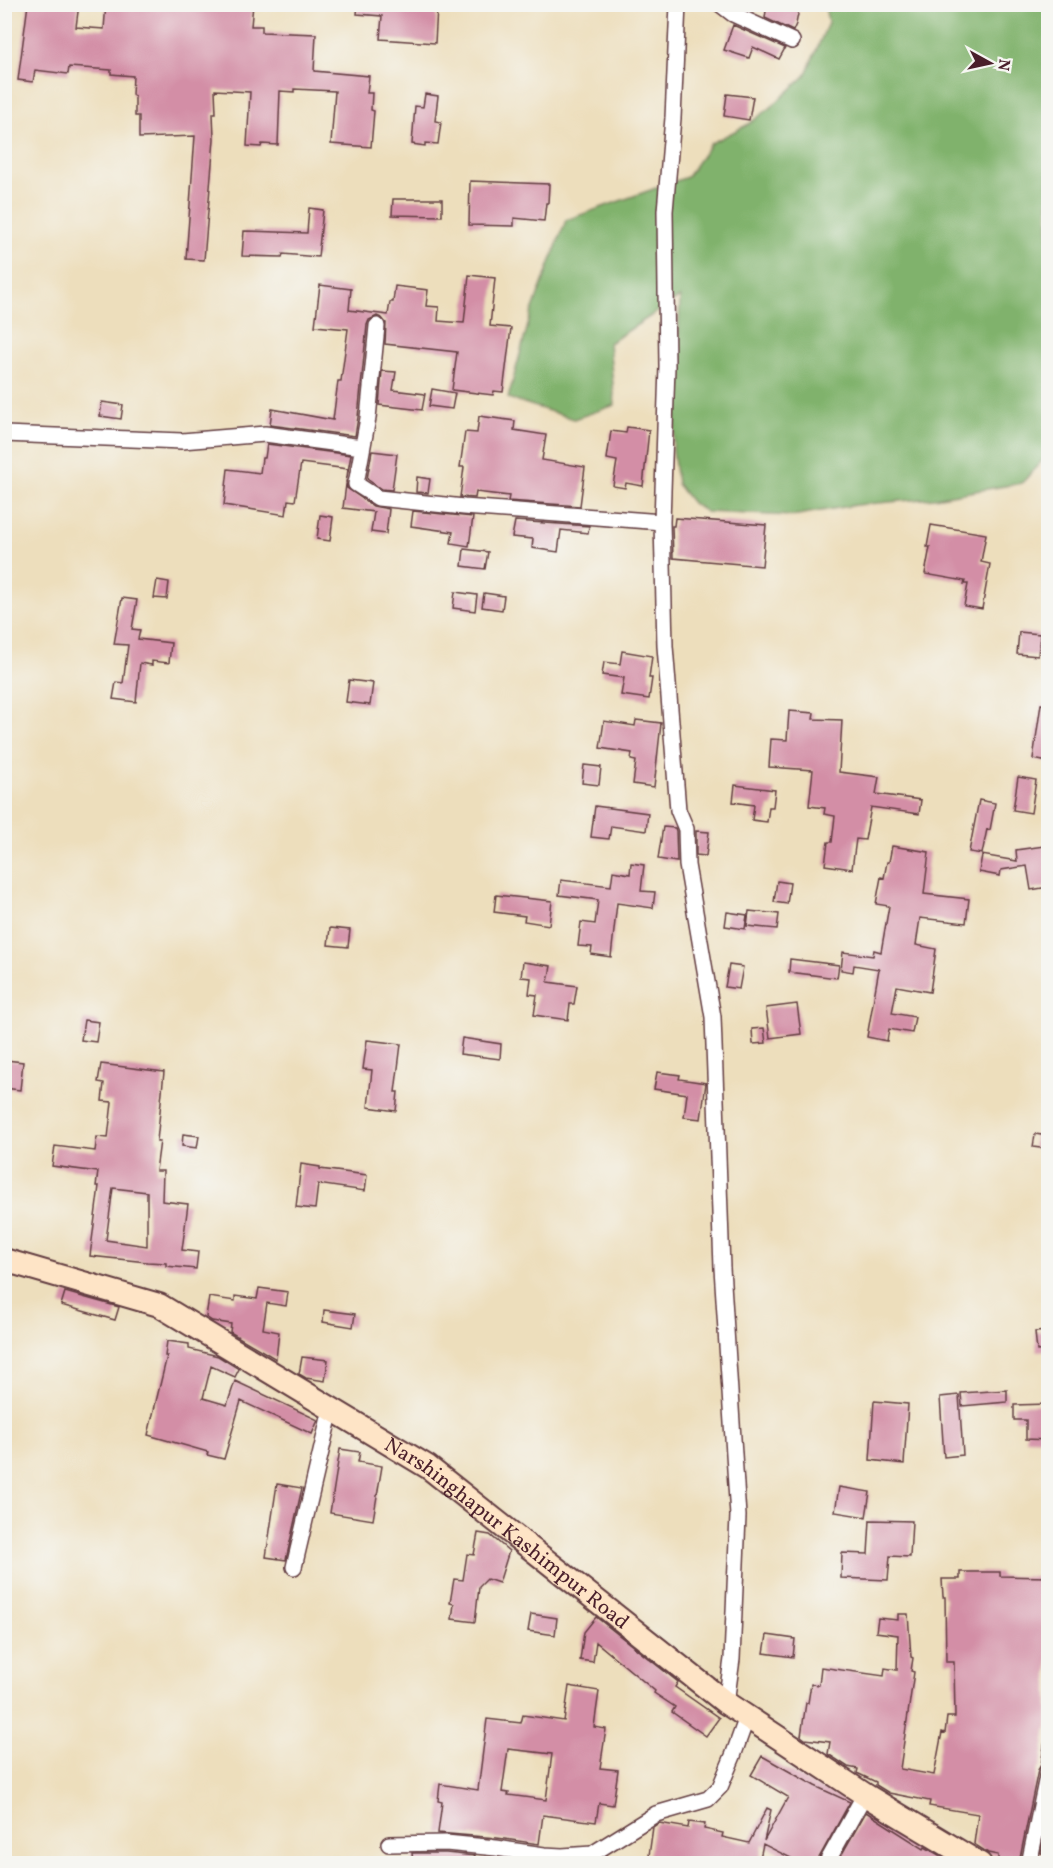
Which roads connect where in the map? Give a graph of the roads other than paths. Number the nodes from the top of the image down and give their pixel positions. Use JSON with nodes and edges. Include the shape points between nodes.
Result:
{"nodes":[{"id":1,"x":678,"y":4,"type":"edge"},
{"id":2,"x":720,"y":4,"type":"edge"},
{"id":3,"x":792,"y":41,"type":"dead end"},
{"id":4,"x":377,"y":326,"type":"dead end"},
{"id":5,"x":4,"y":434,"type":"edge"},
{"id":6,"x":362,"y":447,"type":"junction"},
{"id":7,"x":662,"y":522,"type":"junction"},
{"id":8,"x":4,"y":1260,"type":"edge"},
{"id":9,"x":331,"y":1409,"type":"junction"},
{"id":10,"x":294,"y":1567,"type":"dead end"},
{"id":11,"x":726,"y":1703,"type":"junction"},
{"id":12,"x":747,"y":1717,"type":"junction"},
{"id":13,"x":1048,"y":1772,"type":"edge"},
{"id":14,"x":865,"y":1794,"type":"junction"},
{"id":15,"x":389,"y":1844,"type":"dead end"},
{"id":16,"x":826,"y":1863,"type":"edge"},
{"id":17,"x":980,"y":1863,"type":"edge"},
{"id":18,"x":1029,"y":1863,"type":"edge"}],
"edges":[{"from":1,"to":7,"type":"street","via":[[665,211],[667,366]]},
{"from":2,"to":3,"type":"street"},
{"from":4,"to":6,"type":"street"},
{"from":5,"to":6,"type":"street","via":[[182,441],[266,434]]},
{"from":6,"to":7,"type":"street","via":[[356,484],[378,498]]},
{"from":7,"to":11,"type":"street","via":[[665,646],[678,810],[686,830],[687,865],[713,1017],[722,1269],[738,1516],[732,1659]]},
{"from":8,"to":9,"type":"street","name":"Narshinghapur Kashimpur Road","via":[[159,1305]]},
{"from":9,"to":10,"type":"street"},
{"from":9,"to":11,"type":"street","name":"Narshinghapur Kashimpur Road","via":[[428,1467]]},
{"from":11,"to":12,"type":"street","name":"Narshinghapur Kashimpur Road"},
{"from":12,"to":14,"type":"street","name":"Narshinghapur Kashimpur Road"},
{"from":12,"to":15,"type":"street","via":[[720,1787],[708,1799],[656,1814],[592,1854],[543,1855],[446,1843]]},
{"from":13,"to":18,"type":"street"},
{"from":14,"to":16,"type":"street"},
{"from":14,"to":17,"type":"street","name":"Narshinghapur Kashimpur Road"}]}
